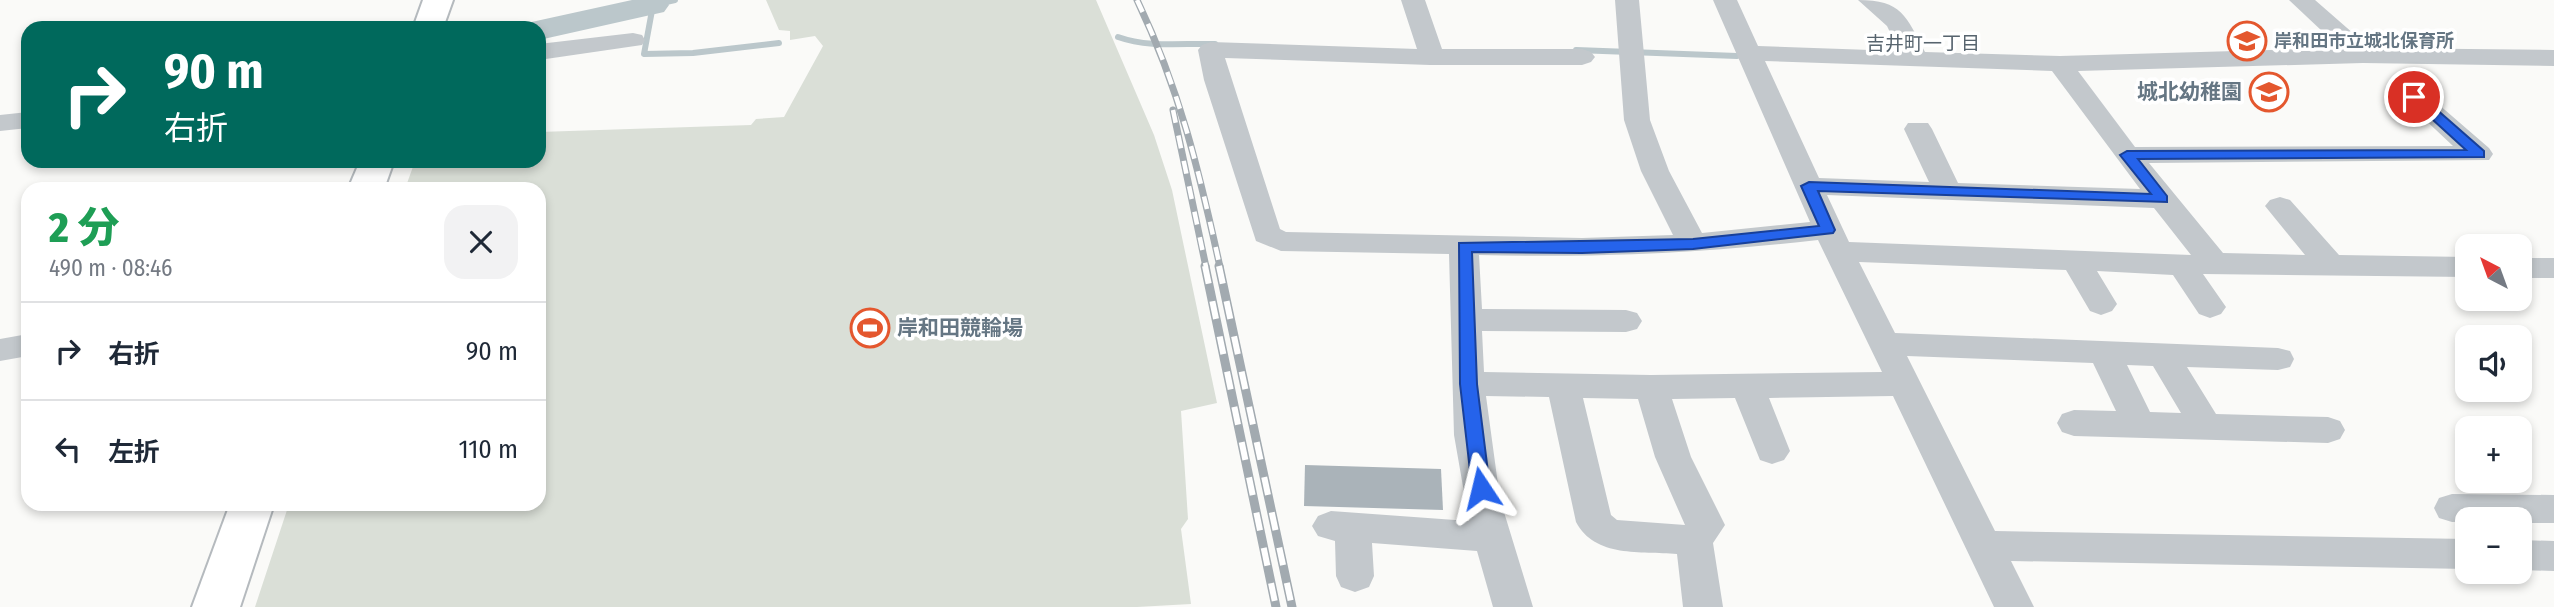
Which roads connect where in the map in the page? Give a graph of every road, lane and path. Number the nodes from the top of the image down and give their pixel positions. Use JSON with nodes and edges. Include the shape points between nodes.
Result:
{"nodes":[{"id":1,"x":438,"y":0,"type":"edge"},
{"id":2,"x":1413,"y":0,"type":"edge"},
{"id":3,"x":1627,"y":0,"type":"edge"},
{"id":4,"x":1726,"y":0,"type":"edge"},
{"id":5,"x":1870,"y":0,"type":"edge"},
{"id":6,"x":2301,"y":0,"type":"edge"},
{"id":7,"x":430,"y":21,"type":"edge"},
{"id":8,"x":621,"y":38,"type":"dead end"},
{"id":9,"x":1990,"y":43,"type":"dead end"},
{"id":10,"x":546,"y":48,"type":"edge"},
{"id":11,"x":1912,"y":50,"type":"junction"},
{"id":12,"x":1750,"y":53,"type":"junction"},
{"id":13,"x":2363,"y":55,"type":"junction"},
{"id":14,"x":1430,"y":57,"type":"junction"},
{"id":15,"x":1581,"y":57,"type":"dead end"},
{"id":16,"x":2552,"y":59,"type":"edge"},
{"id":17,"x":2060,"y":64,"type":"junction"},
{"id":18,"x":2414,"y":97,"type":"dead end"},
{"id":19,"x":21,"y":121,"type":"edge"},
{"id":20,"x":0,"y":123,"type":"edge"},
{"id":21,"x":1918,"y":129,"type":"dead end"},
{"id":22,"x":21,"y":135,"type":"edge"},
{"id":23,"x":0,"y":138,"type":"edge"},
{"id":24,"x":2127,"y":155,"type":"junction"},
{"id":25,"x":1809,"y":186,"type":"junction"},
{"id":26,"x":1948,"y":191,"type":"junction"},
{"id":27,"x":2162,"y":199,"type":"junction"},
{"id":28,"x":2280,"y":206,"type":"dead end"},
{"id":29,"x":1833,"y":240,"type":"junction"},
{"id":30,"x":1693,"y":244,"type":"junction"},
{"id":31,"x":1464,"y":247,"type":"junction"},
{"id":32,"x":2076,"y":261,"type":"junction"},
{"id":33,"x":2214,"y":263,"type":"junction"},
{"id":34,"x":2330,"y":264,"type":"junction"},
{"id":35,"x":2182,"y":265,"type":"junction"},
{"id":36,"x":2455,"y":267,"type":"edge"},
{"id":37,"x":2532,"y":268,"type":"edge"},
{"id":38,"x":2554,"y":268,"type":"edge"},
{"id":39,"x":2101,"y":304,"type":"dead end"},
{"id":40,"x":2210,"y":307,"type":"dead end"},
{"id":41,"x":1467,"y":320,"type":"junction"},
{"id":42,"x":1626,"y":321,"type":"dead end"},
{"id":43,"x":1883,"y":344,"type":"junction"},
{"id":44,"x":21,"y":346,"type":"edge"},
{"id":45,"x":0,"y":350,"type":"edge"},
{"id":46,"x":2105,"y":352,"type":"junction"},
{"id":47,"x":2163,"y":355,"type":"junction"},
{"id":48,"x":2278,"y":359,"type":"dead end"},
{"id":49,"x":1468,"y":384,"type":"junction"},
{"id":50,"x":1903,"y":384,"type":"junction"},
{"id":51,"x":1748,"y":386,"type":"junction"},
{"id":52,"x":1564,"y":387,"type":"junction"},
{"id":53,"x":1651,"y":387,"type":"junction"},
{"id":54,"x":2074,"y":423,"type":"dead end"},
{"id":55,"x":2139,"y":425,"type":"junction"},
{"id":56,"x":2206,"y":427,"type":"junction"},
{"id":57,"x":2328,"y":430,"type":"dead end"},
{"id":58,"x":1772,"y":450,"type":"dead end"},
{"id":59,"x":2452,"y":508,"type":"dead end"},
{"id":60,"x":2553,"y":510,"type":"edge"},
{"id":61,"x":250,"y":511,"type":"edge"},
{"id":62,"x":1491,"y":537,"type":"junction"},
{"id":63,"x":1694,"y":540,"type":"junction"},
{"id":64,"x":1984,"y":546,"type":"junction"},
{"id":65,"x":2455,"y":554,"type":"edge"},
{"id":66,"x":2532,"y":555,"type":"edge"},
{"id":67,"x":2554,"y":556,"type":"edge"},
{"id":68,"x":1355,"y":576,"type":"dead end"},
{"id":69,"x":216,"y":607,"type":"edge"},
{"id":70,"x":1513,"y":607,"type":"edge"},
{"id":71,"x":1703,"y":607,"type":"edge"},
{"id":72,"x":2014,"y":607,"type":"edge"}],
"edges":[{"from":1,"to":7,"type":"main road"},
{"from":2,"to":14,"type":"street"},
{"from":3,"to":30,"type":"street","via":[[1637,120],[1655,171]]},
{"from":4,"to":12,"type":"street"},
{"from":5,"to":11,"type":"street","via":[[1897,22]]},
{"from":6,"to":13,"type":"street"},
{"from":8,"to":10,"type":"street"},
{"from":9,"to":11,"type":"street"},
{"from":11,"to":12,"type":"street"},
{"from":11,"to":17,"type":"street"},
{"from":12,"to":25,"type":"street"},
{"from":13,"to":16,"type":"street"},
{"from":13,"to":17,"type":"street"},
{"from":14,"to":15,"type":"street"},
{"from":14,"to":31,"type":"street","via":[[1211,50],[1267,234],[1281,242]]},
{"from":17,"to":24,"type":"street"},
{"from":18,"to":24,"type":"street","via":[[2479,154]]},
{"from":19,"to":20,"type":"street"},
{"from":21,"to":26,"type":"street"},
{"from":22,"to":23,"type":"street"},
{"from":24,"to":27,"type":"street"},
{"from":25,"to":26,"type":"street"},
{"from":25,"to":29,"type":"street"},
{"from":26,"to":27,"type":"street"},
{"from":27,"to":33,"type":"street"},
{"from":28,"to":34,"type":"street"},
{"from":29,"to":30,"type":"street"},
{"from":29,"to":32,"type":"street"},
{"from":29,"to":43,"type":"street"},
{"from":30,"to":31,"type":"street"},
{"from":31,"to":41,"type":"street"},
{"from":32,"to":35,"type":"street"},
{"from":32,"to":39,"type":"street"},
{"from":33,"to":34,"type":"street"},
{"from":33,"to":35,"type":"street"},
{"from":34,"to":36,"type":"street"},
{"from":35,"to":40,"type":"street"},
{"from":37,"to":38,"type":"street"},
{"from":41,"to":42,"type":"street"},
{"from":41,"to":49,"type":"street"},
{"from":43,"to":46,"type":"street"},
{"from":43,"to":50,"type":"street"},
{"from":44,"to":45,"type":"street"},
{"from":46,"to":47,"type":"street"},
{"from":46,"to":55,"type":"street"},
{"from":47,"to":48,"type":"street"},
{"from":47,"to":56,"type":"street"},
{"from":49,"to":52,"type":"street"},
{"from":49,"to":62,"type":"street","via":[[1475,463]]},
{"from":50,"to":51,"type":"street"},
{"from":50,"to":64,"type":"street"},
{"from":51,"to":53,"type":"street"},
{"from":51,"to":58,"type":"street"},
{"from":52,"to":53,"type":"street"},
{"from":52,"to":63,"type":"street","via":[[1594,522],[1608,534]]},
{"from":53,"to":63,"type":"street","via":[[1673,457],[1706,525]]},
{"from":54,"to":55,"type":"street"},
{"from":55,"to":56,"type":"street"},
{"from":56,"to":57,"type":"street"},
{"from":59,"to":60,"type":"street"},
{"from":61,"to":69,"type":"main road"},
{"from":62,"to":68,"type":"street","via":[[1342,527]]},
{"from":62,"to":70,"type":"street"},
{"from":63,"to":71,"type":"street"},
{"from":64,"to":65,"type":"street"},
{"from":64,"to":72,"type":"street"},
{"from":66,"to":67,"type":"street"}]}
